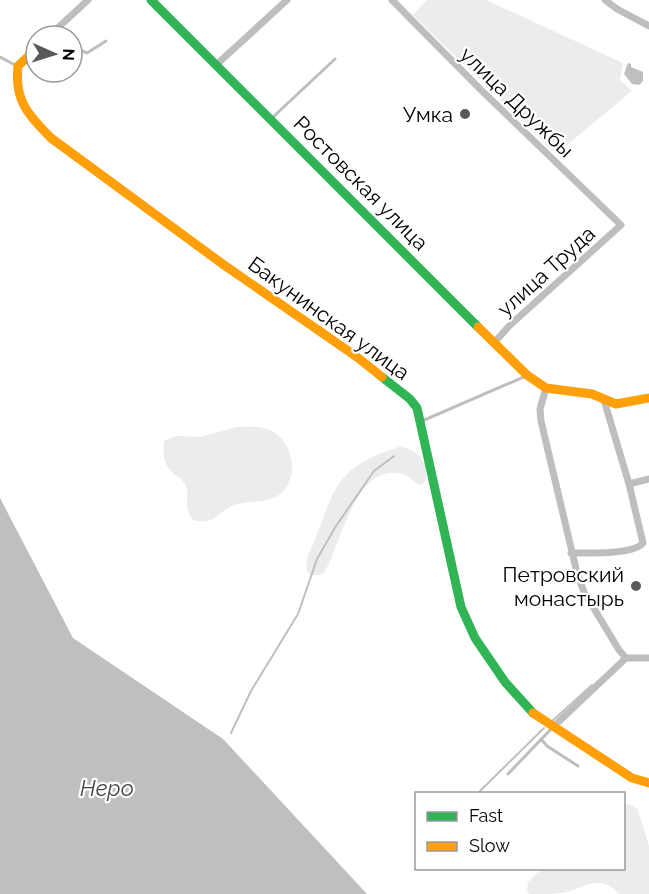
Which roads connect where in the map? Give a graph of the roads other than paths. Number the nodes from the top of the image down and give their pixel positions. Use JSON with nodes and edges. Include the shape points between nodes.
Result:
{"nodes":[{"id":1,"x":88,"y":0,"type":"edge"},
{"id":2,"x":152,"y":0,"type":"edge"},
{"id":3,"x":287,"y":0,"type":"edge"},
{"id":4,"x":392,"y":0,"type":"edge"},
{"id":5,"x":605,"y":0,"type":"edge"},
{"id":6,"x":61,"y":24,"type":"edge"},
{"id":7,"x":649,"y":26,"type":"edge"},
{"id":8,"x":106,"y":41,"type":"dead end"},
{"id":9,"x":84,"y":52,"type":"edge"},
{"id":10,"x":0,"y":57,"type":"edge"},
{"id":11,"x":335,"y":59,"type":"dead end"},
{"id":12,"x":24,"y":60,"type":"edge"},
{"id":13,"x":216,"y":65,"type":"junction"},
{"id":14,"x":18,"y":66,"type":"junction"},
{"id":15,"x":271,"y":119,"type":"junction"},
{"id":16,"x":621,"y":225,"type":"joint"},
{"id":17,"x":494,"y":343,"type":"junction"},
{"id":18,"x":527,"y":375,"type":"junction"},
{"id":19,"x":546,"y":388,"type":"junction"},
{"id":20,"x":649,"y":398,"type":"edge"},
{"id":21,"x":604,"y":400,"type":"junction"},
{"id":22,"x":420,"y":421,"type":"junction"},
{"id":23,"x":649,"y":479,"type":"edge"},
{"id":24,"x":629,"y":484,"type":"junction"},
{"id":25,"x":572,"y":553,"type":"junction"},
{"id":26,"x":626,"y":658,"type":"junction"},
{"id":27,"x":649,"y":658,"type":"edge"},
{"id":28,"x":553,"y":727,"type":"junction"},
{"id":29,"x":542,"y":739,"type":"junction"},
{"id":30,"x":578,"y":766,"type":"dead end"},
{"id":31,"x":508,"y":774,"type":"dead end"},
{"id":32,"x":649,"y":783,"type":"edge"}],
"edges":[{"from":1,"to":6,"type":"street"},
{"from":2,"to":13,"type":"street","name":"Ростовская улица"},
{"from":3,"to":13,"type":"street"},
{"from":4,"to":16,"type":"street","name":"улица Дружбы"},
{"from":5,"to":7,"type":"street"},
{"from":8,"to":9,"type":"lane"},
{"from":10,"to":14,"type":"lane"},
{"from":11,"to":15,"type":"lane"},
{"from":12,"to":14,"type":"street"},
{"from":13,"to":15,"type":"street","name":"Ростовская улица"},
{"from":14,"to":22,"type":"street","name":"Бакунинская улица","via":[[18,96],[27,115],[51,138],[357,357],[410,399]]},
{"from":15,"to":17,"type":"street","name":"Ростовская улица"},
{"from":16,"to":17,"type":"street","name":"улица Труда"},
{"from":17,"to":18,"type":"street","name":"Ростовская улица"},
{"from":18,"to":19,"type":"street","name":"Ростовская улица"},
{"from":18,"to":22,"type":"lane"},
{"from":19,"to":21,"type":"street","via":[[585,393]]},
{"from":19,"to":25,"type":"street","via":[[541,421]]},
{"from":20,"to":21,"type":"street","via":[[622,404]]},
{"from":21,"to":24,"type":"street"},
{"from":22,"to":28,"type":"street","name":"Бакунинская улица","via":[[465,619],[505,682],[530,711]]},
{"from":23,"to":24,"type":"street"},
{"from":24,"to":25,"type":"street","via":[[644,539],[642,545],[600,553]]},
{"from":25,"to":26,"type":"street","via":[[584,592]]},
{"from":26,"to":27,"type":"street"},
{"from":26,"to":28,"type":"street"},
{"from":28,"to":29,"type":"lane"},
{"from":28,"to":32,"type":"street","name":"Бакунинская улица","via":[[632,778]]},
{"from":29,"to":30,"type":"lane"},
{"from":29,"to":31,"type":"lane"}]}
